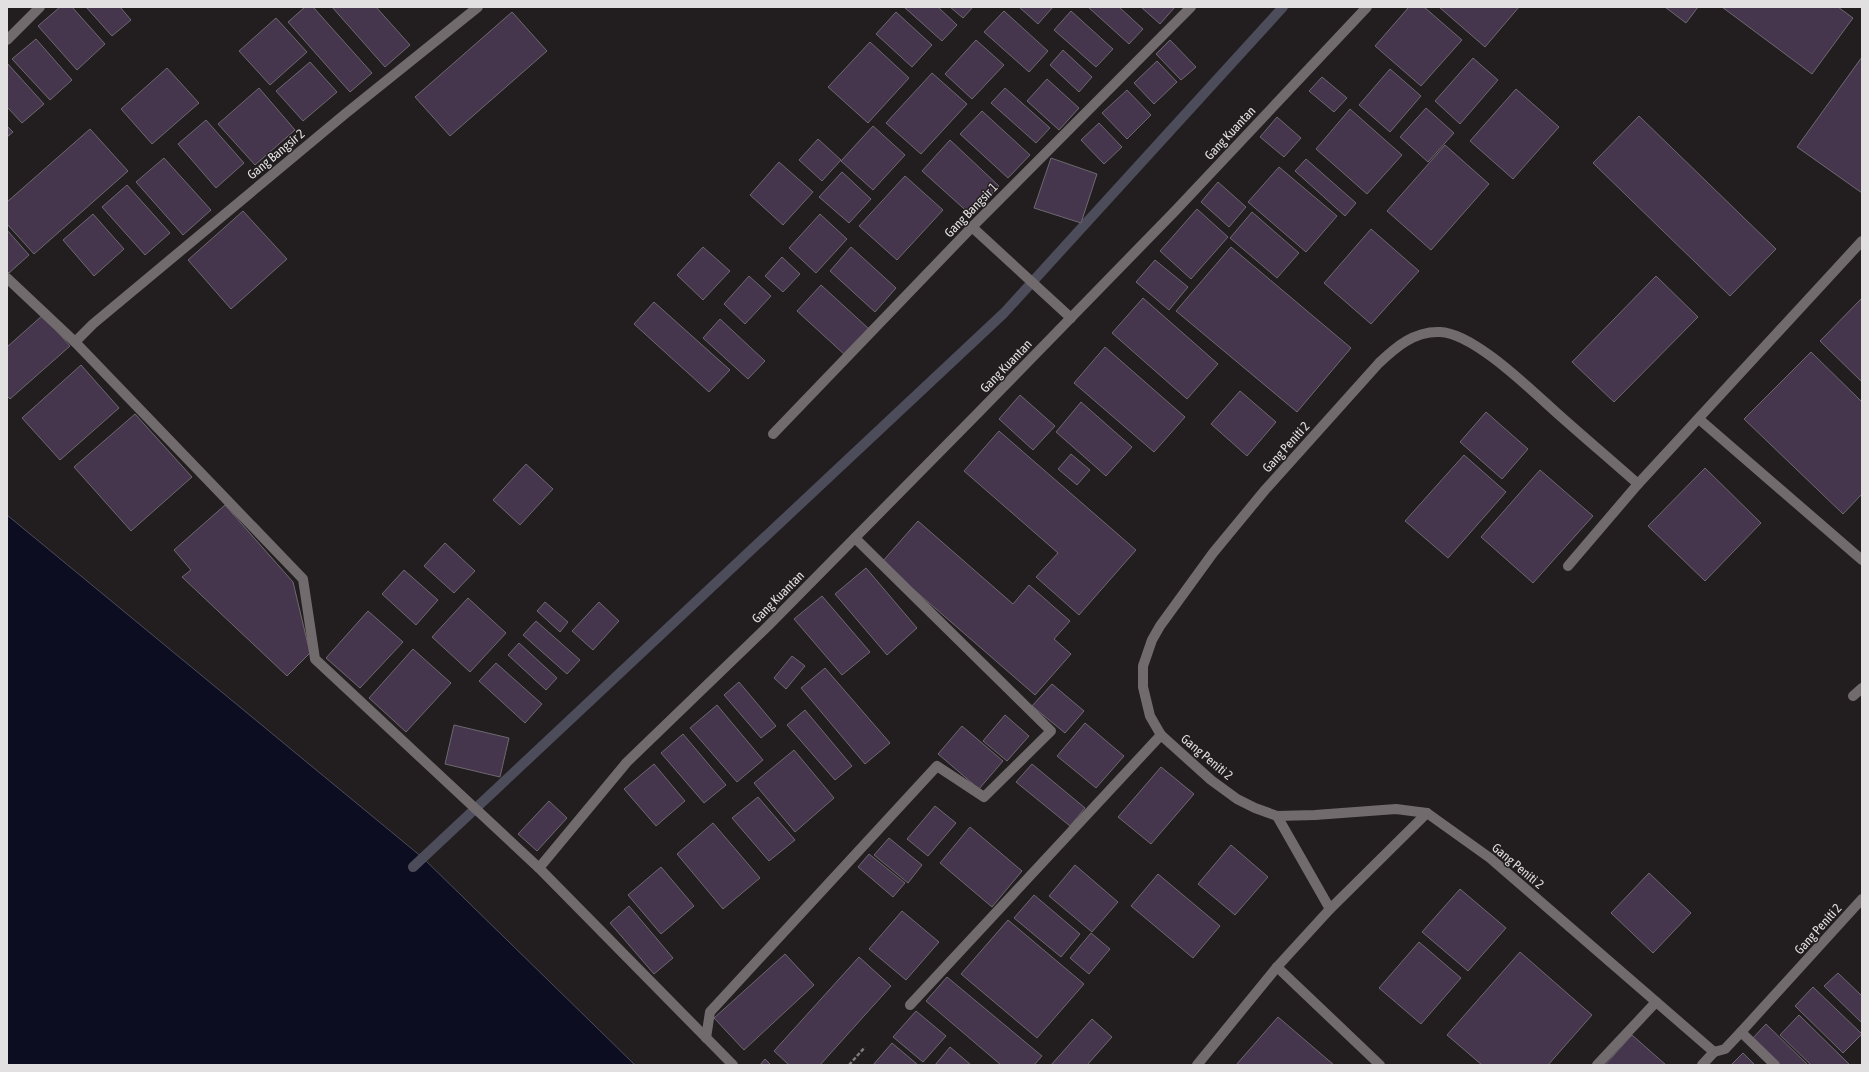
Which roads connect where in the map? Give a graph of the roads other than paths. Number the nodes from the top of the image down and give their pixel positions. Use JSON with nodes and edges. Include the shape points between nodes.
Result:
{"nodes":[{"id":1,"x":40,"y":7,"type":"edge"},
{"id":2,"x":478,"y":7,"type":"edge"},
{"id":3,"x":1191,"y":7,"type":"edge"},
{"id":4,"x":1367,"y":7,"type":"edge"},
{"id":5,"x":7,"y":40,"type":"edge"},
{"id":6,"x":972,"y":227,"type":"junction"},
{"id":7,"x":1862,"y":241,"type":"edge"},
{"id":8,"x":7,"y":278,"type":"edge"},
{"id":9,"x":1071,"y":318,"type":"junction"},
{"id":10,"x":75,"y":342,"type":"junction"},
{"id":11,"x":1698,"y":419,"type":"junction"},
{"id":12,"x":774,"y":434,"type":"dead end"},
{"id":13,"x":1638,"y":484,"type":"junction"},
{"id":14,"x":855,"y":538,"type":"junction"},
{"id":15,"x":1862,"y":560,"type":"edge"},
{"id":16,"x":1568,"y":566,"type":"dead end"},
{"id":17,"x":1862,"y":688,"type":"edge"},
{"id":18,"x":1853,"y":696,"type":"dead end"},
{"id":19,"x":1161,"y":735,"type":"junction"},
{"id":20,"x":1427,"y":813,"type":"junction"},
{"id":21,"x":1277,"y":816,"type":"junction"},
{"id":22,"x":539,"y":868,"type":"junction"},
{"id":23,"x":1862,"y":899,"type":"edge"},
{"id":24,"x":1330,"y":909,"type":"junction"},
{"id":25,"x":1277,"y":967,"type":"junction"},
{"id":26,"x":1656,"y":1002,"type":"junction"},
{"id":27,"x":910,"y":1005,"type":"dead end"},
{"id":28,"x":1741,"y":1032,"type":"junction"},
{"id":29,"x":706,"y":1038,"type":"junction"},
{"id":30,"x":1714,"y":1052,"type":"junction"},
{"id":31,"x":732,"y":1065,"type":"edge"},
{"id":32,"x":1197,"y":1065,"type":"edge"},
{"id":33,"x":1380,"y":1065,"type":"edge"},
{"id":34,"x":1597,"y":1065,"type":"edge"},
{"id":35,"x":1702,"y":1065,"type":"edge"},
{"id":36,"x":1775,"y":1065,"type":"edge"}],
"edges":[{"from":1,"to":5,"type":"street"},
{"from":2,"to":10,"type":"street","name":"Gang Bangsir 2","via":[[345,114],[93,324]]},
{"from":3,"to":6,"type":"street","name":"Gang Bangsir 1"},
{"from":4,"to":9,"type":"street","name":"Gang Kuantan"},
{"from":6,"to":9,"type":"street"},
{"from":6,"to":12,"type":"street","name":"Gang Bangsir 1"},
{"from":7,"to":11,"type":"street"},
{"from":8,"to":10,"type":"street"},
{"from":9,"to":14,"type":"street","name":"Gang Kuantan"},
{"from":10,"to":22,"type":"street","via":[[303,579],[315,659]]},
{"from":11,"to":13,"type":"street"},
{"from":11,"to":15,"type":"street"},
{"from":13,"to":16,"type":"street"},
{"from":13,"to":19,"type":"street","name":"Gang Peniti 2","via":[[1510,372],[1469,342],[1440,332],[1409,338],[1379,363],[1265,490],[1213,553],[1158,631],[1145,656],[1142,676],[1150,716]]},
{"from":14,"to":22,"type":"street","name":"Gang Kuantan","via":[[627,762]]},
{"from":14,"to":29,"type":"street","via":[[1051,731],[984,797],[937,766],[710,1012]]},
{"from":17,"to":18,"type":"street"},
{"from":19,"to":21,"type":"street","name":"Gang Peniti 2","via":[[1211,780],[1237,799]]},
{"from":19,"to":27,"type":"street"},
{"from":20,"to":21,"type":"street","name":"Gang Peniti 2","via":[[1396,808]]},
{"from":20,"to":24,"type":"street"},
{"from":20,"to":26,"type":"street","name":"Gang Peniti 2","via":[[1490,858]]},
{"from":21,"to":24,"type":"street"},
{"from":22,"to":29,"type":"street"},
{"from":23,"to":28,"type":"street","name":"Gang Peniti 2"},
{"from":24,"to":25,"type":"street"},
{"from":25,"to":32,"type":"street"},
{"from":25,"to":33,"type":"street"},
{"from":26,"to":30,"type":"street","name":"Gang Peniti 2"},
{"from":26,"to":34,"type":"street"},
{"from":28,"to":30,"type":"street","name":"Gang Peniti 2","via":[[1725,1049]]},
{"from":28,"to":36,"type":"street"},
{"from":29,"to":31,"type":"street"},
{"from":30,"to":35,"type":"street"}]}
